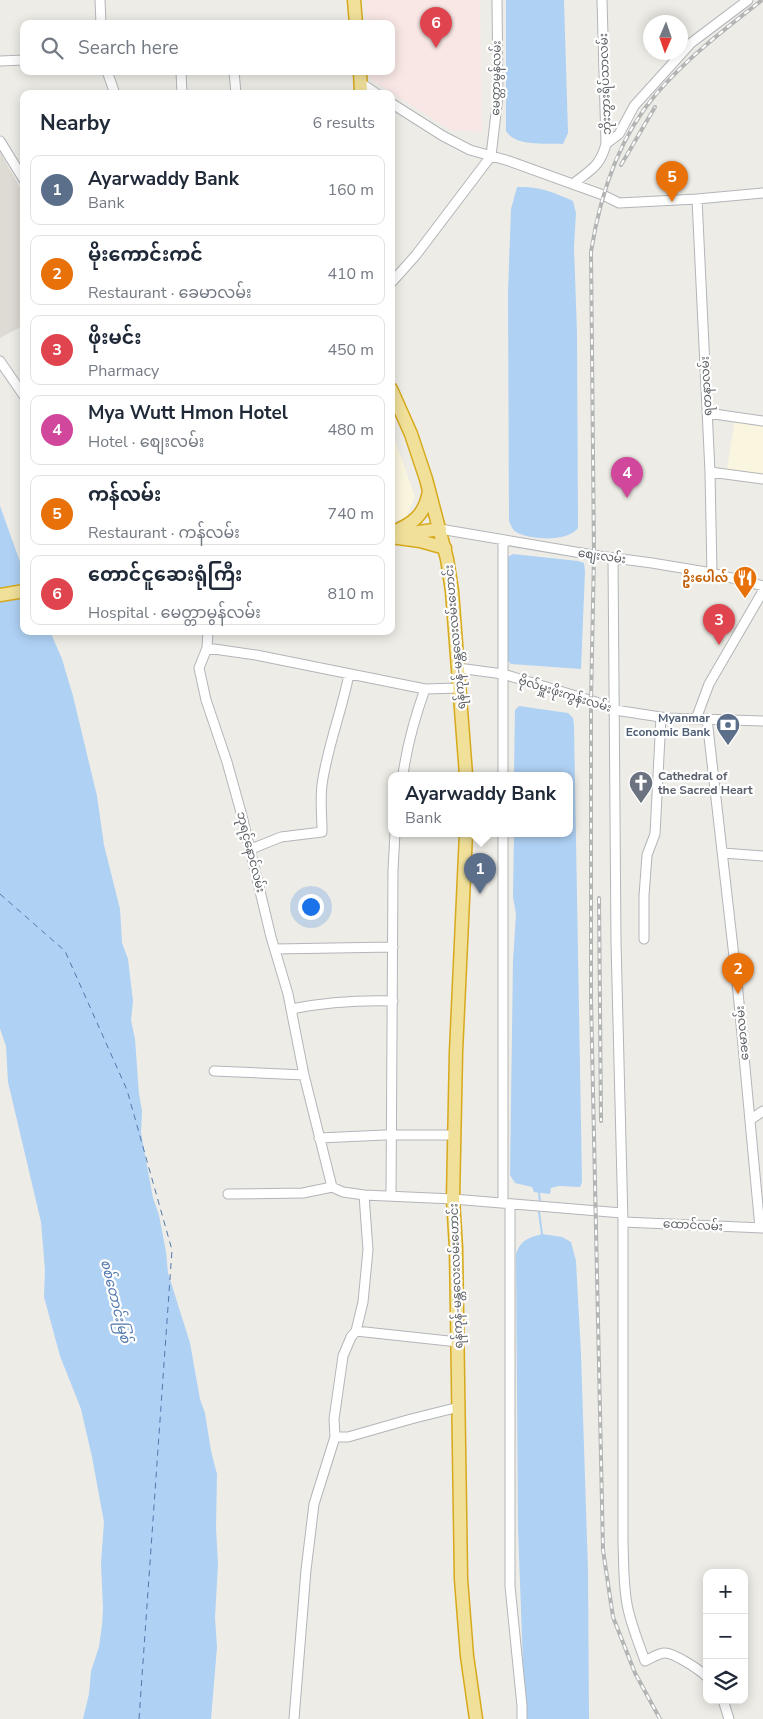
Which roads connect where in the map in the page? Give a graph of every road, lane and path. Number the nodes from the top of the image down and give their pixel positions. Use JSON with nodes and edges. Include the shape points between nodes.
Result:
{"nodes":[{"id":1,"x":100,"y":0,"type":"edge"},
{"id":2,"x":354,"y":0,"type":"edge"},
{"id":3,"x":497,"y":0,"type":"edge"},
{"id":4,"x":602,"y":0,"type":"edge"},
{"id":5,"x":748,"y":0,"type":"edge"},
{"id":6,"x":101,"y":20,"type":"edge"},
{"id":7,"x":356,"y":20,"type":"edge"},
{"id":8,"x":20,"y":60,"type":"edge"},
{"id":9,"x":0,"y":61,"type":"edge"},
{"id":10,"x":108,"y":75,"type":"edge"},
{"id":11,"x":181,"y":75,"type":"edge"},
{"id":12,"x":234,"y":75,"type":"edge"},
{"id":13,"x":361,"y":83,"type":"edge"},
{"id":14,"x":114,"y":90,"type":"edge"},
{"id":15,"x":182,"y":90,"type":"edge"},
{"id":16,"x":236,"y":90,"type":"edge"},
{"id":17,"x":372,"y":90,"type":"edge"},
{"id":18,"x":395,"y":106,"type":"edge"},
{"id":19,"x":0,"y":141,"type":"edge"},
{"id":20,"x":606,"y":144,"type":"junction"},
{"id":21,"x":491,"y":156,"type":"junction"},
{"id":22,"x":20,"y":174,"type":"edge"},
{"id":23,"x":573,"y":184,"type":"junction"},
{"id":24,"x":763,"y":193,"type":"edge"},
{"id":25,"x":697,"y":199,"type":"junction"},
{"id":26,"x":395,"y":279,"type":"edge"},
{"id":27,"x":0,"y":361,"type":"edge"},
{"id":28,"x":20,"y":390,"type":"edge"},
{"id":29,"x":395,"y":398,"type":"edge"},
{"id":30,"x":707,"y":413,"type":"junction"},
{"id":31,"x":763,"y":421,"type":"edge"},
{"id":32,"x":710,"y":472,"type":"junction"},
{"id":33,"x":763,"y":480,"type":"edge"},
{"id":34,"x":429,"y":491,"type":"junction"},
{"id":35,"x":440,"y":529,"type":"junction"},
{"id":36,"x":395,"y":533,"type":"edge"},
{"id":37,"x":395,"y":535,"type":"edge"},
{"id":38,"x":395,"y":536,"type":"edge"},
{"id":39,"x":503,"y":540,"type":"junction"},
{"id":40,"x":445,"y":548,"type":"junction"},
{"id":41,"x":612,"y":558,"type":"junction"},
{"id":42,"x":712,"y":573,"type":"junction"},
{"id":43,"x":763,"y":586,"type":"edge"},
{"id":44,"x":763,"y":591,"type":"edge"},
{"id":45,"x":20,"y":592,"type":"edge"},
{"id":46,"x":0,"y":595,"type":"edge"},
{"id":47,"x":208,"y":635,"type":"edge"},
{"id":48,"x":207,"y":648,"type":"junction"},
{"id":49,"x":458,"y":668,"type":"junction"},
{"id":50,"x":349,"y":674,"type":"junction"},
{"id":51,"x":503,"y":674,"type":"junction"},
{"id":52,"x":460,"y":688,"type":"junction"},
{"id":53,"x":425,"y":689,"type":"junction"},
{"id":54,"x":615,"y":710,"type":"junction"},
{"id":55,"x":661,"y":717,"type":"junction"},
{"id":56,"x":696,"y":719,"type":"junction"},
{"id":57,"x":707,"y":719,"type":"junction"},
{"id":58,"x":763,"y":721,"type":"edge"},
{"id":59,"x":403,"y":772,"type":"edge"},
{"id":60,"x":466,"y":772,"type":"edge"},
{"id":61,"x":503,"y":772,"type":"edge"},
{"id":62,"x":395,"y":837,"type":"edge"},
{"id":63,"x":466,"y":837,"type":"edge"},
{"id":64,"x":503,"y":837,"type":"edge"},
{"id":65,"x":251,"y":849,"type":"junction"},
{"id":66,"x":723,"y":853,"type":"junction"},
{"id":67,"x":763,"y":856,"type":"edge"},
{"id":68,"x":644,"y":939,"type":"dead end"},
{"id":69,"x":393,"y":947,"type":"junction"},
{"id":70,"x":275,"y":949,"type":"junction"},
{"id":71,"x":393,"y":1001,"type":"junction"},
{"id":72,"x":291,"y":1009,"type":"junction"},
{"id":73,"x":214,"y":1071,"type":"dead end"},
{"id":74,"x":304,"y":1075,"type":"junction"},
{"id":75,"x":763,"y":1111,"type":"edge"},
{"id":76,"x":750,"y":1120,"type":"junction"},
{"id":77,"x":390,"y":1135,"type":"junction"},
{"id":78,"x":455,"y":1135,"type":"junction"},
{"id":79,"x":319,"y":1138,"type":"junction"},
{"id":80,"x":332,"y":1187,"type":"junction"},
{"id":81,"x":228,"y":1194,"type":"dead end"},
{"id":82,"x":364,"y":1195,"type":"junction"},
{"id":83,"x":391,"y":1196,"type":"junction"},
{"id":84,"x":453,"y":1199,"type":"junction"},
{"id":85,"x":507,"y":1203,"type":"junction"},
{"id":86,"x":623,"y":1218,"type":"junction"},
{"id":87,"x":761,"y":1228,"type":"edge"},
{"id":88,"x":356,"y":1331,"type":"junction"},
{"id":89,"x":458,"y":1342,"type":"junction"},
{"id":90,"x":459,"y":1407,"type":"junction"},
{"id":91,"x":335,"y":1437,"type":"junction"},
{"id":92,"x":703,"y":1673,"type":"edge"},
{"id":93,"x":724,"y":1704,"type":"edge"},
{"id":94,"x":294,"y":1719,"type":"edge"},
{"id":95,"x":476,"y":1719,"type":"edge"},
{"id":96,"x":522,"y":1719,"type":"edge"},
{"id":97,"x":728,"y":1719,"type":"edge"}],
"edges":[{"from":1,"to":6,"type":"street"},
{"from":2,"to":7,"type":"highway"},
{"from":3,"to":21,"type":"street","name":"မေတ္တာမွန်လမ်း","via":[[498,96]]},
{"from":4,"to":20,"type":"street","name":"ဘိုးဘွားရိပ်သာလမ်း"},
{"from":5,"to":20,"type":"street","via":[[691,43],[634,106],[619,134]]},
{"from":8,"to":9,"type":"street"},
{"from":10,"to":14,"type":"street"},
{"from":11,"to":15,"type":"street"},
{"from":12,"to":16,"type":"street"},
{"from":13,"to":17,"type":"street"},
{"from":18,"to":21,"type":"street","via":[[443,136],[470,150]]},
{"from":19,"to":22,"type":"street"},
{"from":20,"to":23,"type":"street","name":"ဘိုးဘွားရိပ်သာလမ်း","via":[[599,163]]},
{"from":21,"to":23,"type":"street"},
{"from":21,"to":26,"type":"street"},
{"from":23,"to":25,"type":"street","via":[[619,202]]},
{"from":24,"to":25,"type":"street"},
{"from":25,"to":30,"type":"street","name":"ရတနာလမ်း"},
{"from":27,"to":28,"type":"street"},
{"from":29,"to":34,"type":"highway","name":"ရန်ကုန်-မန္တလေးလမ်းဟောင်း","via":[[411,434]]},
{"from":30,"to":31,"type":"street"},
{"from":30,"to":32,"type":"street","name":"ရတနာလမ်း"},
{"from":32,"to":33,"type":"street"},
{"from":32,"to":42,"type":"street","name":"ရတနာလမ်း"},
{"from":34,"to":35,"type":"highway","name":"ရန်ကုန်-မန္တလေးလမ်းဟောင်း"},
{"from":34,"to":36,"type":"highway","via":[[421,514]]},
{"from":35,"to":37,"type":"highway"},
{"from":35,"to":39,"type":"street","name":"စျေးလမ်း"},
{"from":35,"to":40,"type":"highway","name":"ရန်ကုန်-မန္တလေးလမ်းဟောင်း"},
{"from":38,"to":40,"type":"highway"},
{"from":39,"to":41,"type":"street","name":"စျေးလမ်း"},
{"from":39,"to":51,"type":"street"},
{"from":40,"to":49,"type":"highway","name":"ရန်ကုန်-မန္တလေးလမ်းဟောင်း"},
{"from":41,"to":42,"type":"street","name":"စျေးလမ်း"},
{"from":41,"to":54,"type":"street"},
{"from":42,"to":43,"type":"street","name":"စျေးလမ်း"},
{"from":44,"to":56,"type":"street","via":[[709,684]]},
{"from":45,"to":46,"type":"highway"},
{"from":47,"to":48,"type":"street","name":"ဘုရင့်နောင်လမ်း"},
{"from":48,"to":50,"type":"street"},
{"from":48,"to":65,"type":"street","name":"ဘုရင့်နောင်လမ်း","via":[[199,668],[206,700]]},
{"from":49,"to":51,"type":"street","name":"ဗိုလ်မှူးဖိုးကွန်းလမ်း"},
{"from":49,"to":52,"type":"highway","name":"ရန်ကုန်-မန္တလေးလမ်းဟောင်း"},
{"from":50,"to":53,"type":"street"},
{"from":50,"to":65,"type":"street","via":[[322,786],[322,832],[281,837]]},
{"from":51,"to":54,"type":"street","name":"ဗိုလ်မှူးဖိုးကွန်းလမ်း"},
{"from":51,"to":61,"type":"street"},
{"from":52,"to":53,"type":"street"},
{"from":52,"to":60,"type":"highway","name":"ရန်ကုန်-မန္တလေးလမ်းဟောင်း"},
{"from":53,"to":59,"type":"street","via":[[414,718]]},
{"from":54,"to":55,"type":"street","name":"ဗိုလ်မှူးဖိုးကွန်းလမ်း"},
{"from":54,"to":86,"type":"street","via":[[616,942]]},
{"from":55,"to":56,"type":"street","name":"ဗိုလ်မှူးဖိုးကွန်းလမ်း"},
{"from":55,"to":68,"type":"street","via":[[655,834],[646,863]]},
{"from":56,"to":57,"type":"street","name":"ဗိုလ်မှူးဖိုးကွန်းလမ်း"},
{"from":57,"to":58,"type":"street","name":"ဗိုလ်မှူးဖိုးကွန်းလမ်း"},
{"from":57,"to":66,"type":"street","name":"ခေမာလမ်း"},
{"from":62,"to":69,"type":"street"},
{"from":63,"to":78,"type":"highway","name":"ရန်ကုန်-မန္တလေးလမ်းဟောင်း"},
{"from":64,"to":85,"type":"street"},
{"from":65,"to":70,"type":"street","name":"ဘုရင့်နောင်လမ်း"},
{"from":66,"to":67,"type":"street"},
{"from":66,"to":76,"type":"street","name":"ခေမာလမ်း"},
{"from":69,"to":70,"type":"street"},
{"from":69,"to":71,"type":"street"},
{"from":70,"to":72,"type":"street","name":"ဘုရင့်နောင်လမ်း"},
{"from":71,"to":72,"type":"street","via":[[354,1000]]},
{"from":71,"to":77,"type":"street"},
{"from":72,"to":74,"type":"street","name":"ဘုရင့်နောင်လမ်း"},
{"from":73,"to":74,"type":"street"},
{"from":74,"to":79,"type":"street","name":"ဘုရင့်နောင်လမ်း"},
{"from":75,"to":76,"type":"street"},
{"from":76,"to":87,"type":"street","name":"ခေမာလမ်း"},
{"from":77,"to":78,"type":"street"},
{"from":77,"to":79,"type":"street"},
{"from":77,"to":83,"type":"street"},
{"from":78,"to":84,"type":"highway","name":"ရန်ကုန်-မန္တလေးလမ်းဟောင်း"},
{"from":79,"to":80,"type":"street","name":"ဘုရင့်နောင်လမ်း"},
{"from":80,"to":81,"type":"street","via":[[303,1193]]},
{"from":80,"to":82,"type":"street","name":"ထောင်လမ်း"},
{"from":82,"to":83,"type":"street","name":"ထောင်လမ်း"},
{"from":82,"to":88,"type":"street","via":[[368,1250],[363,1302]]},
{"from":83,"to":84,"type":"street","name":"ထောင်လမ်း"},
{"from":84,"to":85,"type":"street","name":"ထောင်လမ်း"},
{"from":84,"to":89,"type":"highway","name":"ရန်ကုန်-မန္တလေးလမ်းဟောင်း"},
{"from":85,"to":86,"type":"street","name":"ထောင်လမ်း"},
{"from":85,"to":96,"type":"street","via":[[510,1586]]},
{"from":86,"to":87,"type":"street","name":"ထောင်လမ်း"},
{"from":86,"to":92,"type":"street","via":[[623,1543],[628,1608],[645,1661],[655,1655],[670,1653]]},
{"from":88,"to":89,"type":"street"},
{"from":88,"to":91,"type":"street","via":[[343,1356],[334,1419]]},
{"from":89,"to":90,"type":"highway","name":"ရန်ကုန်-မန္တလေးလမ်းဟောင်း"},
{"from":90,"to":91,"type":"street","via":[[348,1437]]},
{"from":90,"to":95,"type":"highway","name":"ရန်ကုန်-မန္တလေးလမ်းဟောင်း","via":[[460,1579],[466,1656]]},
{"from":91,"to":94,"type":"street","via":[[314,1504]]},
{"from":93,"to":97,"type":"street"}]}
